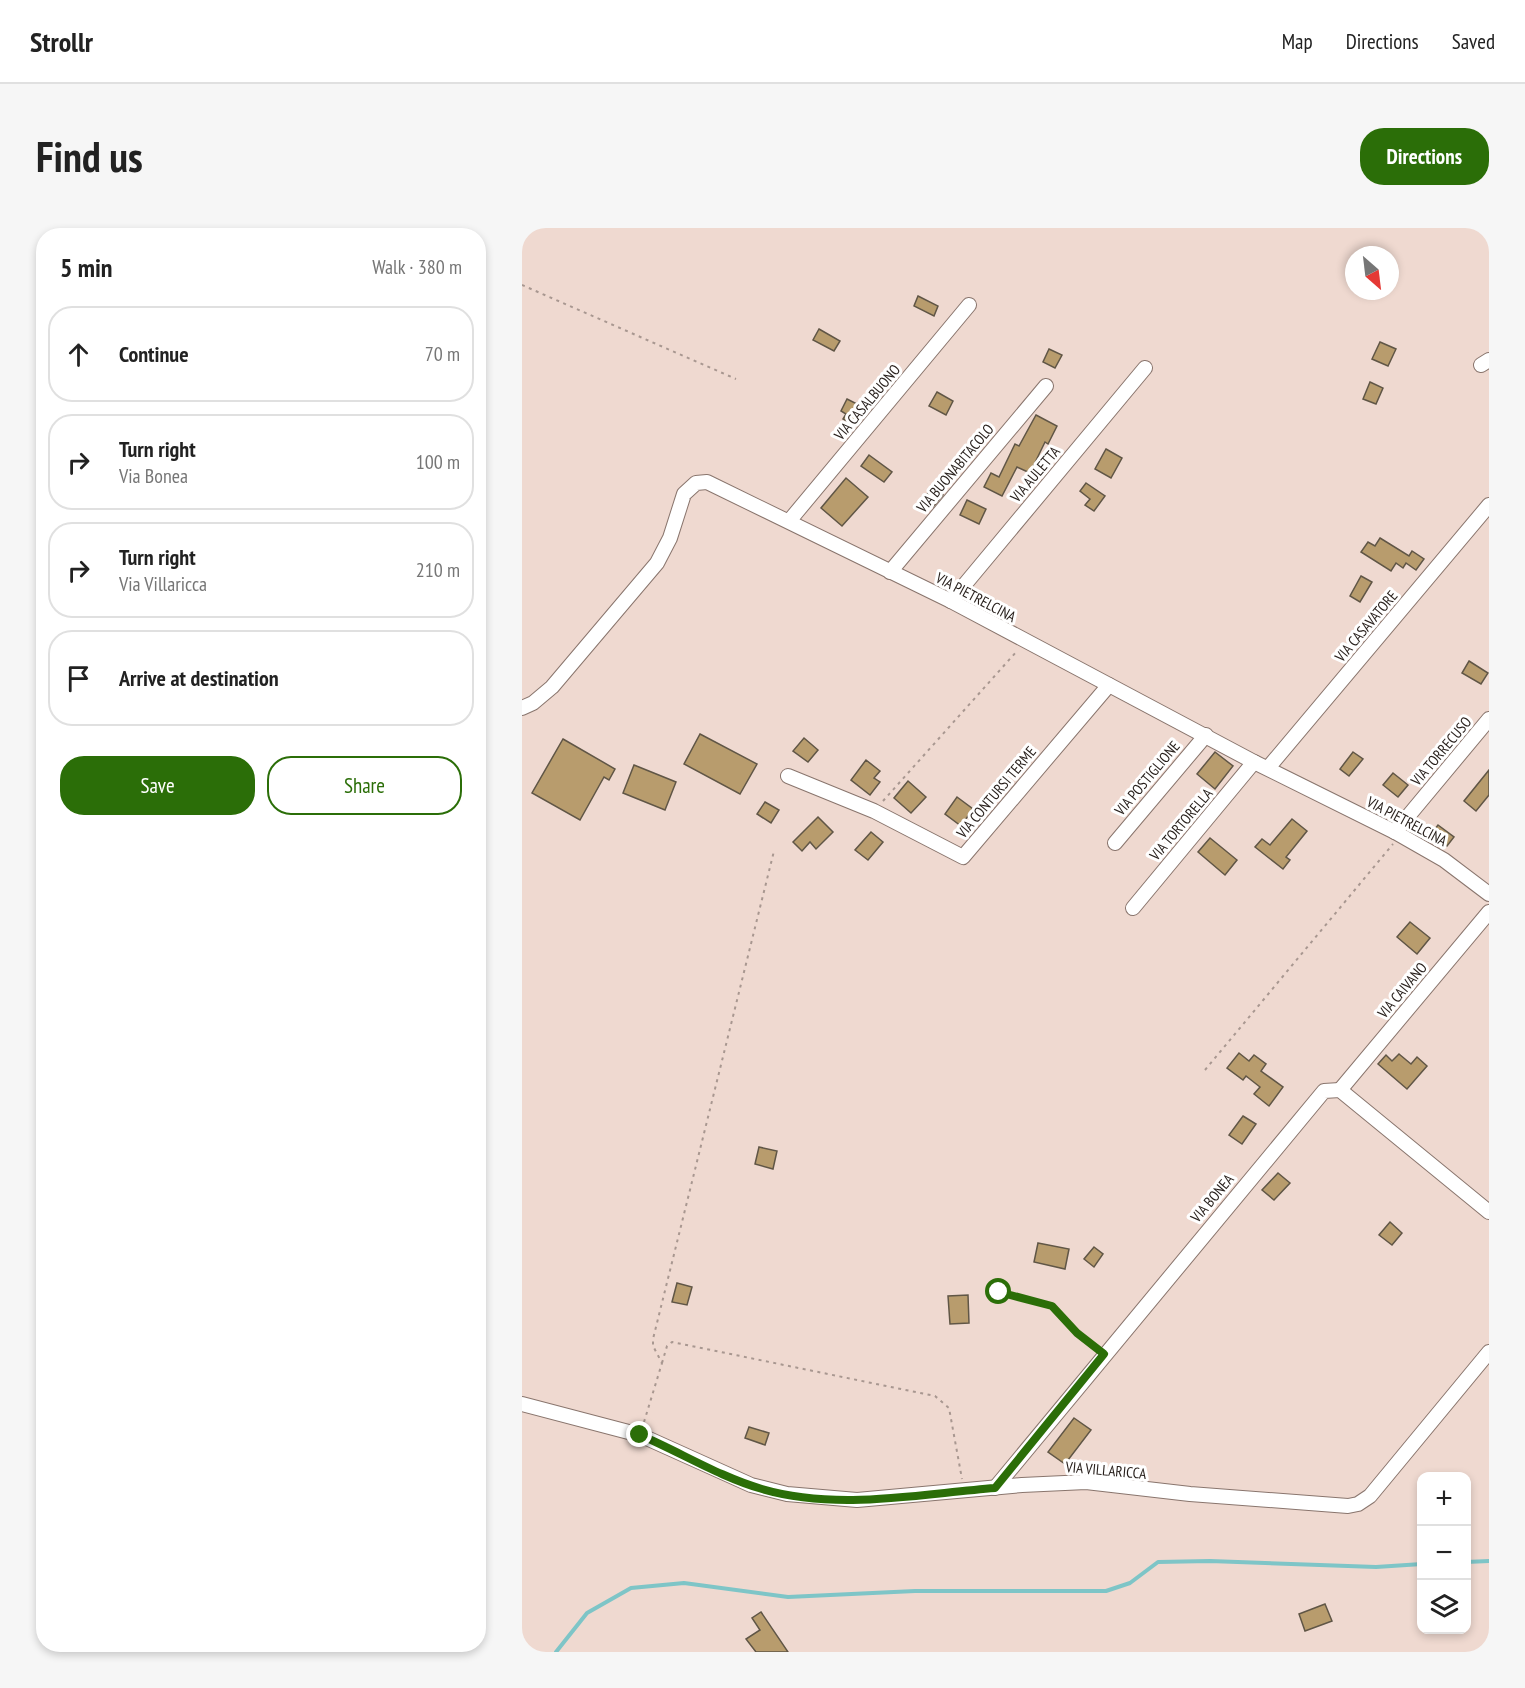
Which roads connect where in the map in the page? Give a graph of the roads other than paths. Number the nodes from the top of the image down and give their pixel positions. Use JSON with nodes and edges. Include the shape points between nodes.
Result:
{"nodes":[{"id":1,"x":969,"y":305,"type":"dead end"},
{"id":2,"x":1145,"y":368,"type":"dead end"},
{"id":3,"x":1046,"y":386,"type":"dead end"},
{"id":4,"x":1489,"y":505,"type":"edge"},
{"id":5,"x":790,"y":520,"type":"junction"},
{"id":6,"x":890,"y":572,"type":"junction"},
{"id":7,"x":951,"y":601,"type":"junction"},
{"id":8,"x":1109,"y":684,"type":"junction"},
{"id":9,"x":522,"y":708,"type":"edge"},
{"id":10,"x":1489,"y":719,"type":"edge"},
{"id":11,"x":1206,"y":735,"type":"junction"},
{"id":12,"x":1254,"y":762,"type":"junction"},
{"id":13,"x":1268,"y":768,"type":"junction"},
{"id":14,"x":788,"y":776,"type":"dead end"},
{"id":15,"x":1397,"y":833,"type":"junction"},
{"id":16,"x":1115,"y":843,"type":"dead end"},
{"id":17,"x":1489,"y":894,"type":"edge"},
{"id":18,"x":1133,"y":908,"type":"dead end"},
{"id":19,"x":1489,"y":912,"type":"edge"},
{"id":20,"x":1340,"y":1090,"type":"junction"},
{"id":21,"x":1489,"y":1212,"type":"edge"},
{"id":22,"x":1489,"y":1352,"type":"edge"},
{"id":23,"x":522,"y":1404,"type":"edge"},
{"id":24,"x":995,"y":1488,"type":"junction"}],
"edges":[{"from":1,"to":5,"type":"street","name":"VIA CASALBUONO"},
{"from":2,"to":7,"type":"street","name":"VIA AULETTA"},
{"from":3,"to":6,"type":"street","name":"VIA BUONABITACOLO"},
{"from":4,"to":13,"type":"street","name":"VIA CASAVATORE"},
{"from":5,"to":6,"type":"street","name":"VIA PIETRELCINA"},
{"from":5,"to":9,"type":"street","name":"VIA PIETRELCINA","via":[[714,484],[692,485],[681,499],[670,538],[657,563],[552,687]]},
{"from":6,"to":7,"type":"street","name":"VIA PIETRELCINA"},
{"from":7,"to":8,"type":"street","name":"VIA PIETRELCINA"},
{"from":8,"to":11,"type":"street","name":"VIA PIETRELCINA"},
{"from":8,"to":14,"type":"street","name":"VIA CONTURSI TERME","via":[[963,857],[874,811]]},
{"from":10,"to":15,"type":"street","name":"VIA TORRECUSO"},
{"from":11,"to":12,"type":"street","name":"VIA PIETRELCINA"},
{"from":11,"to":16,"type":"street","name":"VIA POSTIGLIONE"},
{"from":12,"to":13,"type":"street","name":"VIA PIETRELCINA"},
{"from":12,"to":18,"type":"street","name":"VIA TORTORELLA"},
{"from":13,"to":15,"type":"street","name":"VIA PIETRELCINA"},
{"from":15,"to":17,"type":"street","name":"VIA PIETRELCINA","via":[[1444,860]]},
{"from":19,"to":20,"type":"street","name":"VIA CAIVANO"},
{"from":20,"to":21,"type":"street"},
{"from":20,"to":24,"type":"street","name":"VIA BONEA","via":[[1329,1089],[1319,1095]]},
{"from":22,"to":24,"type":"street","name":"VIA VILLARICCA","via":[[1375,1490],[1358,1504],[1190,1494],[1086,1482]]},
{"from":23,"to":24,"type":"street","name":"VIA VILLARICCA","via":[[640,1435],[774,1492],[858,1500]]}]}
